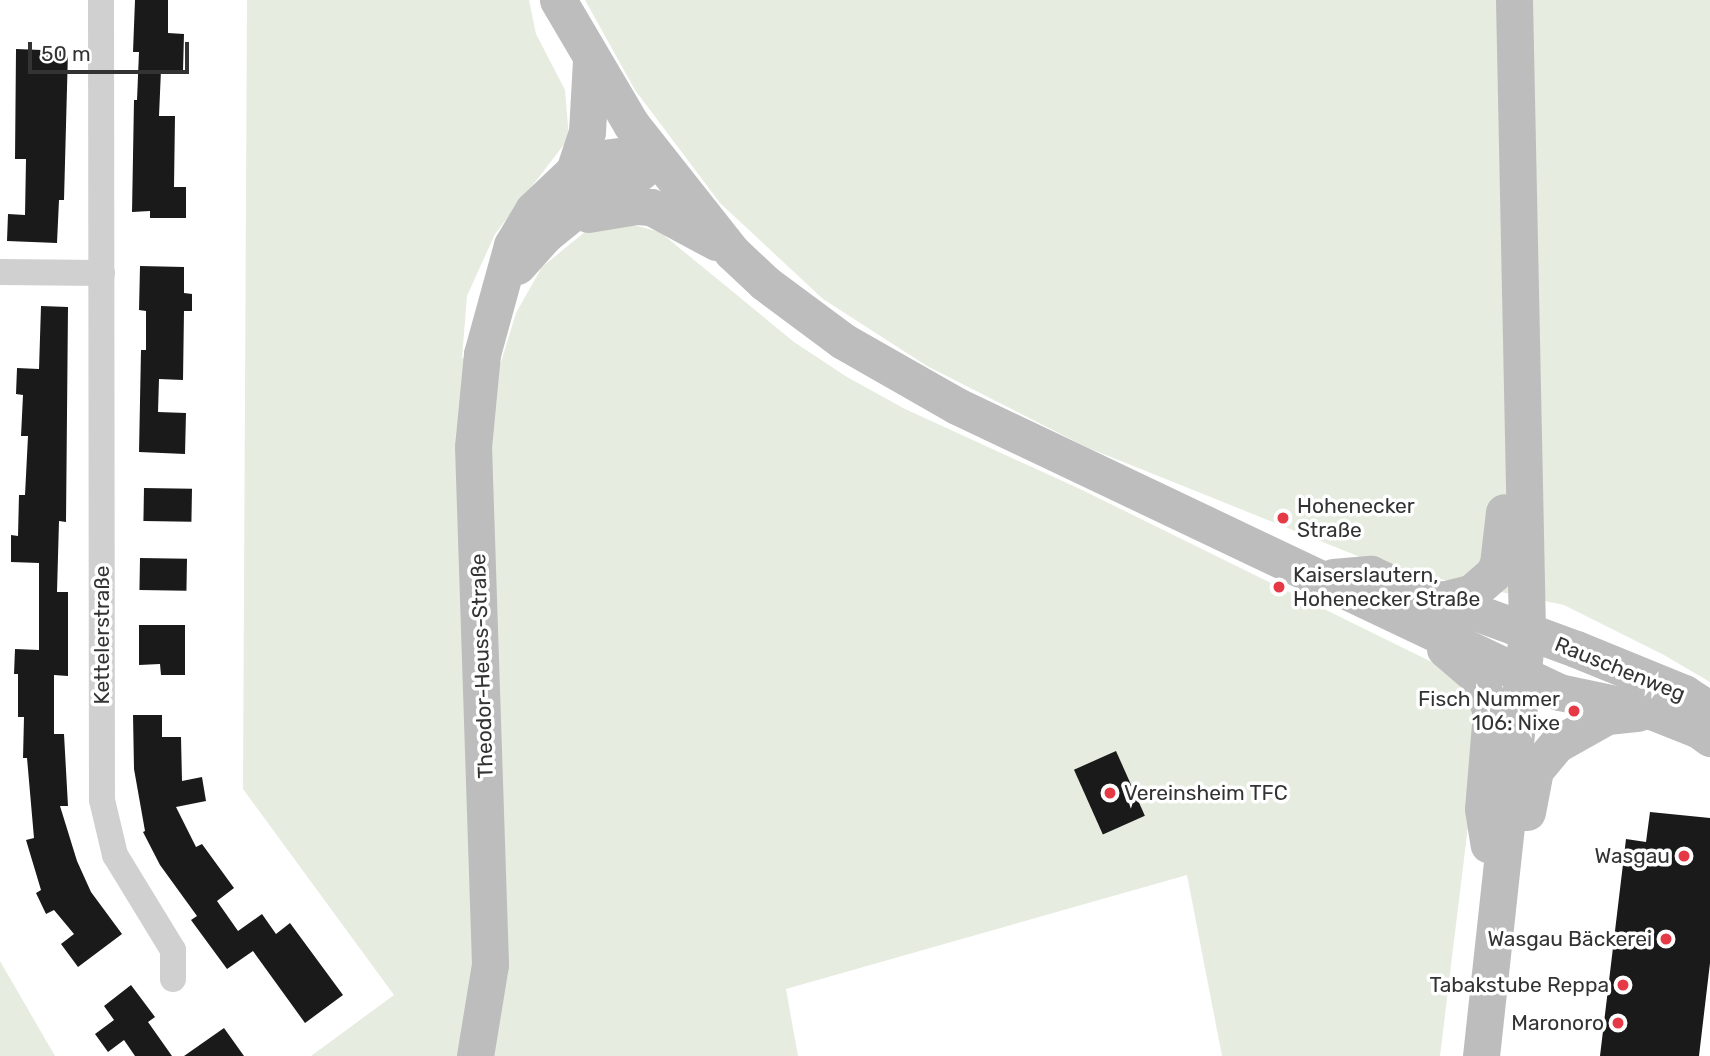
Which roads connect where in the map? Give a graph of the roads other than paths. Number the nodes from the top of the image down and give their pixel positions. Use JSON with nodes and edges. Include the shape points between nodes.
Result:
{"nodes":[{"id":1,"x":101,"y":0,"type":"edge"},
{"id":2,"x":558,"y":0,"type":"edge"},
{"id":3,"x":1514,"y":0,"type":"edge"},
{"id":4,"x":592,"y":60,"type":"junction"},
{"id":5,"x":652,"y":152,"type":"junction"},
{"id":6,"x":574,"y":171,"type":"junction"},
{"id":7,"x":564,"y":221,"type":"junction"},
{"id":8,"x":732,"y":252,"type":"junction"},
{"id":9,"x":0,"y":272,"type":"edge"},
{"id":10,"x":102,"y":273,"type":"junction"},
{"id":11,"x":505,"y":278,"type":"junction"},
{"id":12,"x":1524,"y":416,"type":"junction"},
{"id":13,"x":1431,"y":613,"type":"junction"},
{"id":14,"x":1527,"y":631,"type":"junction"},
{"id":15,"x":1523,"y":675,"type":"junction"},
{"id":16,"x":1710,"y":710,"type":"edge"},
{"id":17,"x":1654,"y":712,"type":"junction"},
{"id":18,"x":1710,"y":738,"type":"edge"},
{"id":19,"x":1499,"y":898,"type":"junction"},
{"id":20,"x":173,"y":979,"type":"dead end"},
{"id":21,"x":475,"y":1056,"type":"edge"},
{"id":22,"x":1480,"y":1056,"type":"edge"}],
"edges":[{"from":1,"to":10,"type":"street","name":"Kettelerstraße"},
{"from":2,"to":4,"type":"street"},
{"from":3,"to":12,"type":"street"},
{"from":4,"to":5,"type":"street"},
{"from":4,"to":6,"type":"street","via":[[587,132]]},
{"from":5,"to":6,"type":"street","name":"Theodor-Heuss-Straße","via":[[594,159]]},
{"from":5,"to":7,"type":"street","name":"Theodor-Heuss-Straße","via":[[645,166],[628,181],[588,200]]},
{"from":5,"to":8,"type":"street"},
{"from":6,"to":11,"type":"street","name":"Theodor-Heuss-Straße","via":[[533,210],[512,245]]},
{"from":7,"to":8,"type":"street","via":[[651,207]]},
{"from":7,"to":11,"type":"street","name":"Theodor-Heuss-Straße"},
{"from":8,"to":13,"type":"street","via":[[806,314],[904,377],[1320,578],[1371,574],[1410,592]]},
{"from":9,"to":10,"type":"street"},
{"from":10,"to":20,"type":"street","name":"Kettelerstraße","via":[[102,800],[115,855],[173,950]]},
{"from":11,"to":21,"type":"street","name":"Theodor-Heuss-Straße","via":[[482,354],[473,446],[490,964]]},
{"from":12,"to":13,"type":"street","via":[[1505,467],[1498,564],[1479,587]]},
{"from":12,"to":14,"type":"street"},
{"from":13,"to":14,"type":"street","name":"Rauschenweg"},
{"from":13,"to":15,"type":"street","name":"Rauschenweg"},
{"from":13,"to":19,"type":"street","via":[[1479,679],[1491,712],[1483,809]]},
{"from":14,"to":15,"type":"street"},
{"from":14,"to":16,"type":"street","name":"Rauschenweg","via":[[1685,693]]},
{"from":15,"to":17,"type":"street","name":"Rauschenweg","via":[[1559,692]]},
{"from":15,"to":19,"type":"street"},
{"from":17,"to":18,"type":"street","name":"Rauschenweg"},
{"from":17,"to":19,"type":"street","via":[[1607,716],[1557,744],[1535,770],[1521,852]]},
{"from":19,"to":22,"type":"street"}]}
